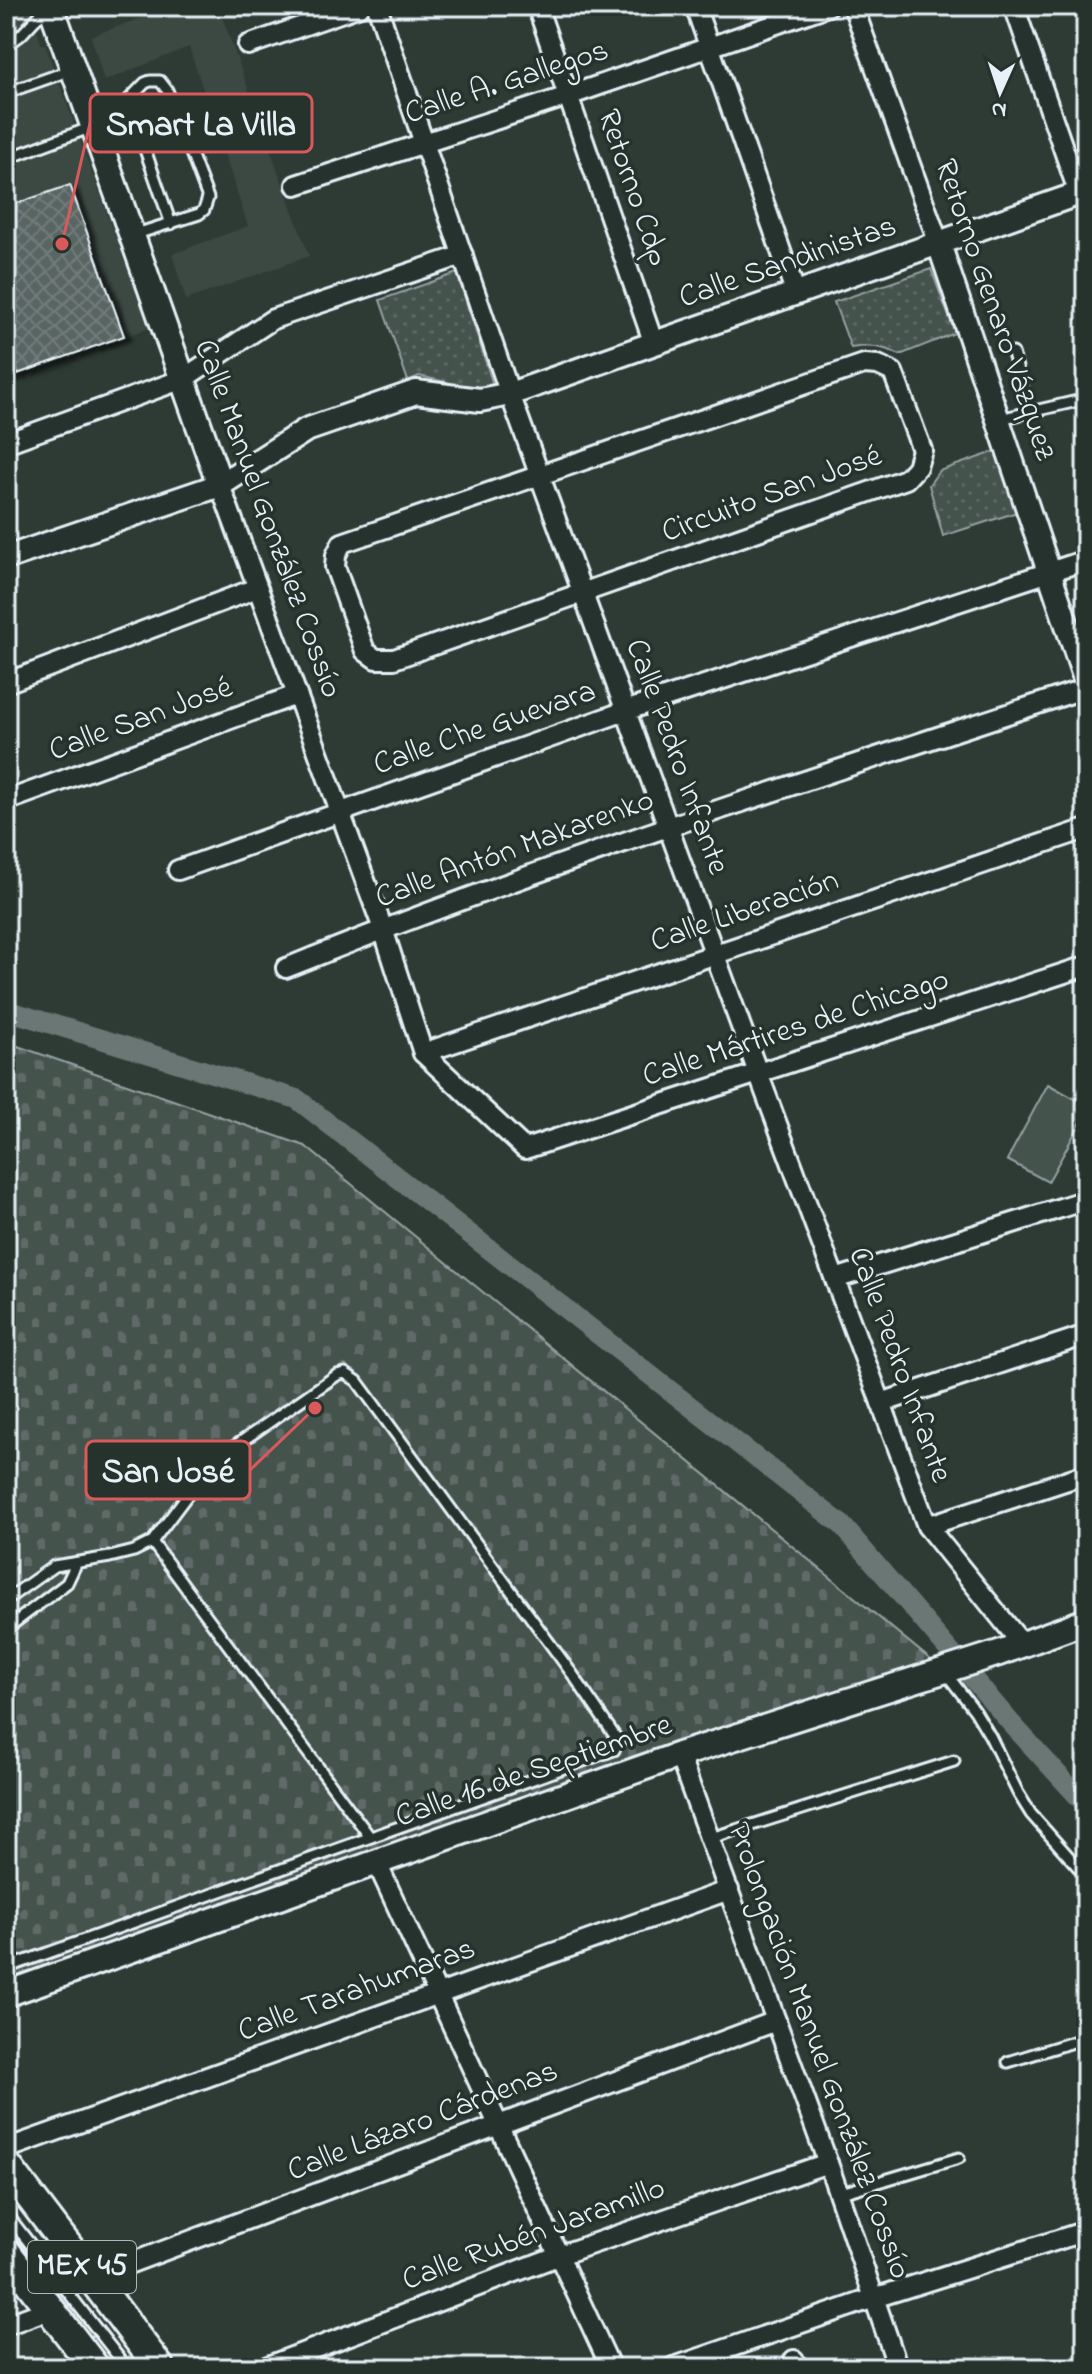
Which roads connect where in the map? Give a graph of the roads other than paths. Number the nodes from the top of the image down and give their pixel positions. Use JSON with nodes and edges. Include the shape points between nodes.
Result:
{"nodes":[{"id":1,"x":50,"y":6,"type":"edge"},
{"id":2,"x":360,"y":6,"type":"edge"},
{"id":3,"x":377,"y":6,"type":"edge"},
{"id":4,"x":537,"y":6,"type":"edge"},
{"id":5,"x":695,"y":6,"type":"edge"},
{"id":6,"x":828,"y":6,"type":"edge"},
{"id":7,"x":853,"y":6,"type":"edge"},
{"id":8,"x":1014,"y":6,"type":"edge"},
{"id":9,"x":248,"y":45,"type":"dead end"},
{"id":10,"x":6,"y":46,"type":"edge"},
{"id":11,"x":709,"y":47,"type":"junction"},
{"id":12,"x":74,"y":69,"type":"junction"},
{"id":13,"x":6,"y":93,"type":"edge"},
{"id":14,"x":568,"y":96,"type":"junction"},
{"id":15,"x":128,"y":101,"type":"junction"},
{"id":16,"x":94,"y":126,"type":"junction"},
{"id":17,"x":424,"y":143,"type":"junction"},
{"id":18,"x":6,"y":159,"type":"edge"},
{"id":19,"x":296,"y":185,"type":"dead end"},
{"id":20,"x":1083,"y":192,"type":"edge"},
{"id":21,"x":171,"y":224,"type":"junction"},
{"id":22,"x":132,"y":235,"type":"junction"},
{"id":23,"x":939,"y":244,"type":"junction"},
{"id":24,"x":463,"y":255,"type":"junction"},
{"id":25,"x":796,"y":294,"type":"junction"},
{"id":26,"x":654,"y":344,"type":"junction"},
{"id":27,"x":1013,"y":353,"type":"dead end"},
{"id":28,"x":183,"y":379,"type":"junction"},
{"id":29,"x":510,"y":394,"type":"junction"},
{"id":30,"x":1086,"y":399,"type":"edge"},
{"id":31,"x":1029,"y":412,"type":"junction"},
{"id":32,"x":998,"y":420,"type":"junction"},
{"id":33,"x":6,"y":443,"type":"edge"},
{"id":34,"x":541,"y":475,"type":"junction"},
{"id":35,"x":220,"y":485,"type":"junction"},
{"id":36,"x":6,"y":558,"type":"edge"},
{"id":37,"x":1086,"y":560,"type":"edge"},
{"id":38,"x":1049,"y":573,"type":"junction"},
{"id":39,"x":257,"y":588,"type":"junction"},
{"id":40,"x":584,"y":593,"type":"junction"},
{"id":41,"x":1086,"y":682,"type":"edge"},
{"id":42,"x":6,"y":683,"type":"edge"},
{"id":43,"x":1086,"y":688,"type":"edge"},
{"id":44,"x":296,"y":695,"type":"junction"},
{"id":45,"x":628,"y":710,"type":"junction"},
{"id":46,"x":6,"y":801,"type":"edge"},
{"id":47,"x":339,"y":812,"type":"junction"},
{"id":48,"x":670,"y":827,"type":"junction"},
{"id":49,"x":1086,"y":829,"type":"edge"},
{"id":50,"x":178,"y":870,"type":"dead end"},
{"id":51,"x":383,"y":929,"type":"junction"},
{"id":52,"x":716,"y":954,"type":"junction"},
{"id":53,"x":1086,"y":966,"type":"edge"},
{"id":54,"x":286,"y":968,"type":"dead end"},
{"id":55,"x":423,"y":1053,"type":"junction"},
{"id":56,"x":758,"y":1073,"type":"junction"},
{"id":57,"x":1086,"y":1200,"type":"edge"},
{"id":58,"x":835,"y":1279,"type":"junction"},
{"id":59,"x":1086,"y":1335,"type":"edge"},
{"id":60,"x":881,"y":1403,"type":"junction"},
{"id":61,"x":1086,"y":1474,"type":"edge"},
{"id":62,"x":927,"y":1526,"type":"junction"},
{"id":63,"x":152,"y":1542,"type":"junction"},
{"id":64,"x":76,"y":1564,"type":"junction"},
{"id":65,"x":6,"y":1600,"type":"edge"},
{"id":66,"x":1086,"y":1621,"type":"edge"},
{"id":67,"x":6,"y":1629,"type":"edge"},
{"id":68,"x":1011,"y":1648,"type":"junction"},
{"id":69,"x":951,"y":1667,"type":"junction"},
{"id":70,"x":679,"y":1755,"type":"junction"},
{"id":71,"x":954,"y":1761,"type":"dead end"},
{"id":72,"x":711,"y":1838,"type":"junction"},
{"id":73,"x":373,"y":1849,"type":"junction"},
{"id":74,"x":1086,"y":1876,"type":"edge"},
{"id":75,"x":729,"y":1890,"type":"junction"},
{"id":76,"x":6,"y":1968,"type":"edge"},
{"id":77,"x":6,"y":1994,"type":"edge"},
{"id":78,"x":436,"y":1994,"type":"junction"},
{"id":79,"x":776,"y":2021,"type":"junction"},
{"id":80,"x":1086,"y":2038,"type":"edge"},
{"id":81,"x":1008,"y":2062,"type":"dead end"},
{"id":82,"x":498,"y":2126,"type":"junction"},
{"id":83,"x":6,"y":2149,"type":"edge"},
{"id":84,"x":959,"y":2158,"type":"dead end"},
{"id":85,"x":828,"y":2163,"type":"junction"},
{"id":86,"x":6,"y":2165,"type":"edge"},
{"id":87,"x":838,"y":2194,"type":"junction"},
{"id":88,"x":6,"y":2213,"type":"edge"},
{"id":89,"x":1086,"y":2231,"type":"edge"},
{"id":90,"x":6,"y":2252,"type":"edge"},
{"id":91,"x":560,"y":2255,"type":"junction"},
{"id":92,"x":91,"y":2278,"type":"junction"},
{"id":93,"x":874,"y":2298,"type":"junction"},
{"id":94,"x":50,"y":2309,"type":"junction"},
{"id":95,"x":6,"y":2325,"type":"edge"},
{"id":96,"x":95,"y":2368,"type":"edge"},
{"id":97,"x":127,"y":2368,"type":"edge"},
{"id":98,"x":160,"y":2368,"type":"edge"},
{"id":99,"x":263,"y":2368,"type":"edge"},
{"id":100,"x":611,"y":2368,"type":"edge"},
{"id":101,"x":671,"y":2368,"type":"edge"},
{"id":102,"x":898,"y":2368,"type":"edge"}],
"edges":[{"from":1,"to":10,"type":"lane"},
{"from":1,"to":12,"type":"main road","name":"Calle Manuel González Cossío"},
{"from":2,"to":9,"type":"street"},
{"from":3,"to":17,"type":"street","name":"Calle Pedro Infante"},
{"from":4,"to":14,"type":"street","name":"Retorno Cdp"},
{"from":5,"to":11,"type":"street"},
{"from":6,"to":11,"type":"street","name":"Calle A. Gallegos"},
{"from":7,"to":23,"type":"street","name":"Retorno Genaro Vázquez"},
{"from":8,"to":20,"type":"street"},
{"from":11,"to":14,"type":"street","name":"Calle A. Gallegos"},
{"from":11,"to":25,"type":"street"},
{"from":12,"to":13,"type":"lane"},
{"from":12,"to":16,"type":"main road","name":"Calle Manuel González Cossío"},
{"from":14,"to":17,"type":"street","name":"Calle A. Gallegos"},
{"from":14,"to":26,"type":"street","name":"Retorno Cdp"},
{"from":15,"to":16,"type":"lane","via":[[108,121]]},
{"from":15,"to":21,"type":"lane"},
{"from":15,"to":21,"type":"lane","via":[[150,81],[164,84],[206,189],[204,210]]},
{"from":16,"to":18,"type":"lane"},
{"from":16,"to":22,"type":"main road","name":"Calle Manuel González Cossío"},
{"from":17,"to":19,"type":"street","name":"Calle A. Gallegos"},
{"from":17,"to":24,"type":"street","name":"Calle Pedro Infante"},
{"from":20,"to":23,"type":"street","name":"Calle Sandinistas"},
{"from":21,"to":22,"type":"lane"},
{"from":22,"to":28,"type":"main road","name":"Calle Manuel González Cossío"},
{"from":23,"to":25,"type":"street","name":"Calle Sandinistas"},
{"from":23,"to":32,"type":"street","name":"Retorno Genaro Vázquez"},
{"from":24,"to":28,"type":"street","via":[[273,319]]},
{"from":24,"to":29,"type":"street","name":"Calle Pedro Infante"},
{"from":25,"to":26,"type":"street","name":"Calle Sandinistas"},
{"from":26,"to":29,"type":"street","name":"Calle Sandinistas"},
{"from":27,"to":31,"type":"lane"},
{"from":28,"to":33,"type":"street"},
{"from":28,"to":35,"type":"main road","name":"Calle Manuel González Cossío"},
{"from":29,"to":34,"type":"street","name":"Calle Pedro Infante"},
{"from":29,"to":35,"type":"street","name":"Calle Sandinistas","via":[[480,400],[416,392],[313,427]]},
{"from":30,"to":31,"type":"lane"},
{"from":31,"to":32,"type":"lane"},
{"from":32,"to":38,"type":"street","name":"Retorno Genaro Vázquez"},
{"from":34,"to":40,"type":"street","name":"Calle Pedro Infante"},
{"from":34,"to":40,"type":"street","name":"Circuito San José","via":[[342,543],[335,567],[363,647],[376,659],[394,659]]},
{"from":34,"to":40,"type":"street","name":"Circuito San José","via":[[864,364],[893,372],[922,450],[906,479]]},
{"from":35,"to":36,"type":"street","name":"Calle Sandinistas"},
{"from":35,"to":39,"type":"street","name":"Calle Manuel González Cossío"},
{"from":37,"to":38,"type":"street","name":"Calle Che Guevara"},
{"from":38,"to":41,"type":"street","name":"Retorno Genaro Vázquez"},
{"from":38,"to":45,"type":"street","name":"Calle Che Guevara"},
{"from":39,"to":42,"type":"street"},
{"from":39,"to":44,"type":"street","name":"Calle Manuel González Cossío"},
{"from":40,"to":45,"type":"street","name":"Calle Pedro Infante"},
{"from":43,"to":48,"type":"street","name":"Calle Antón Makarenko"},
{"from":44,"to":46,"type":"street","name":"Calle San José"},
{"from":44,"to":47,"type":"street","name":"Calle Manuel González Cossío"},
{"from":45,"to":47,"type":"street","name":"Calle Che Guevara"},
{"from":45,"to":48,"type":"street","name":"Calle Pedro Infante"},
{"from":47,"to":50,"type":"street","name":"Calle Che Guevara"},
{"from":47,"to":51,"type":"street","name":"Calle Manuel González Cossío"},
{"from":48,"to":51,"type":"street","name":"Calle Antón Makarenko"},
{"from":48,"to":52,"type":"street","name":"Calle Pedro Infante"},
{"from":49,"to":52,"type":"street","name":"Calle Liberación"},
{"from":51,"to":54,"type":"street","name":"Calle Antón Makarenko"},
{"from":51,"to":55,"type":"street","name":"Calle Manuel González Cossío"},
{"from":52,"to":55,"type":"street","name":"Calle Liberación"},
{"from":52,"to":56,"type":"street","name":"Calle Pedro Infante"},
{"from":53,"to":56,"type":"street","name":"Calle Mártires de Chicago"},
{"from":55,"to":56,"type":"street","name":"Calle Mártires de Chicago","via":[[525,1149]]},
{"from":56,"to":58,"type":"street","name":"Calle Pedro Infante"},
{"from":57,"to":58,"type":"street"},
{"from":58,"to":60,"type":"street","name":"Calle Pedro Infante"},
{"from":59,"to":60,"type":"street"},
{"from":60,"to":62,"type":"street","name":"Calle Pedro Infante"},
{"from":61,"to":62,"type":"street"},
{"from":62,"to":68,"type":"street","name":"Calle Pedro Infante"},
{"from":63,"to":64,"type":"lane"},
{"from":63,"to":73,"type":"lane"},
{"from":63,"to":73,"type":"lane","via":[[222,1455],[337,1375],[348,1374],[618,1740],[614,1750]]},
{"from":64,"to":65,"type":"lane","via":[[54,1566]]},
{"from":64,"to":67,"type":"lane","via":[[67,1583]]},
{"from":66,"to":68,"type":"main road","name":"Calle 16 de Septiembre"},
{"from":68,"to":69,"type":"main road","name":"Calle 16 de Septiembre"},
{"from":69,"to":70,"type":"main road","name":"Calle 16 de Septiembre"},
{"from":69,"to":74,"type":"lane","via":[[1031,1814]]},
{"from":70,"to":72,"type":"street","name":"Prolongación Manuel González Cossío"},
{"from":70,"to":73,"type":"main road","name":"Calle 16 de Septiembre"},
{"from":71,"to":72,"type":"lane"},
{"from":72,"to":75,"type":"street","name":"Prolongación Manuel González Cossío"},
{"from":73,"to":76,"type":"lane"},
{"from":73,"to":77,"type":"main road","name":"Calle 16 de Septiembre"},
{"from":73,"to":78,"type":"street"},
{"from":75,"to":78,"type":"street","name":"Calle Tarahumaras"},
{"from":75,"to":79,"type":"street","name":"Prolongación Manuel González Cossío"},
{"from":78,"to":82,"type":"street"},
{"from":78,"to":83,"type":"street","name":"Calle Tarahumaras"},
{"from":79,"to":82,"type":"street","name":"Calle Lázaro Cárdenas"},
{"from":79,"to":85,"type":"street","name":"Prolongación Manuel González Cossío"},
{"from":80,"to":81,"type":"lane"},
{"from":82,"to":91,"type":"street"},
{"from":82,"to":92,"type":"street","name":"Calle Lázaro Cárdenas"},
{"from":84,"to":87,"type":"lane"},
{"from":85,"to":87,"type":"street","name":"Prolongación Manuel González Cossío"},
{"from":85,"to":91,"type":"street","name":"Calle Rubén Jaramillo"},
{"from":86,"to":92,"type":"main road","number":"MEX 45"},
{"from":87,"to":93,"type":"street","name":"Prolongación Manuel González Cossío"},
{"from":88,"to":97,"type":"lane"},
{"from":89,"to":93,"type":"street"},
{"from":90,"to":94,"type":"main road","number":"MEX 45"},
{"from":91,"to":99,"type":"street","name":"Calle Rubén Jaramillo"},
{"from":91,"to":100,"type":"street"},
{"from":92,"to":98,"type":"main road","number":"MEX 45"},
{"from":93,"to":101,"type":"street"},
{"from":93,"to":102,"type":"street","name":"Prolongación Manuel González Cossío"},
{"from":94,"to":95,"type":"street"},
{"from":94,"to":96,"type":"main road","number":"MEX 45"}]}
